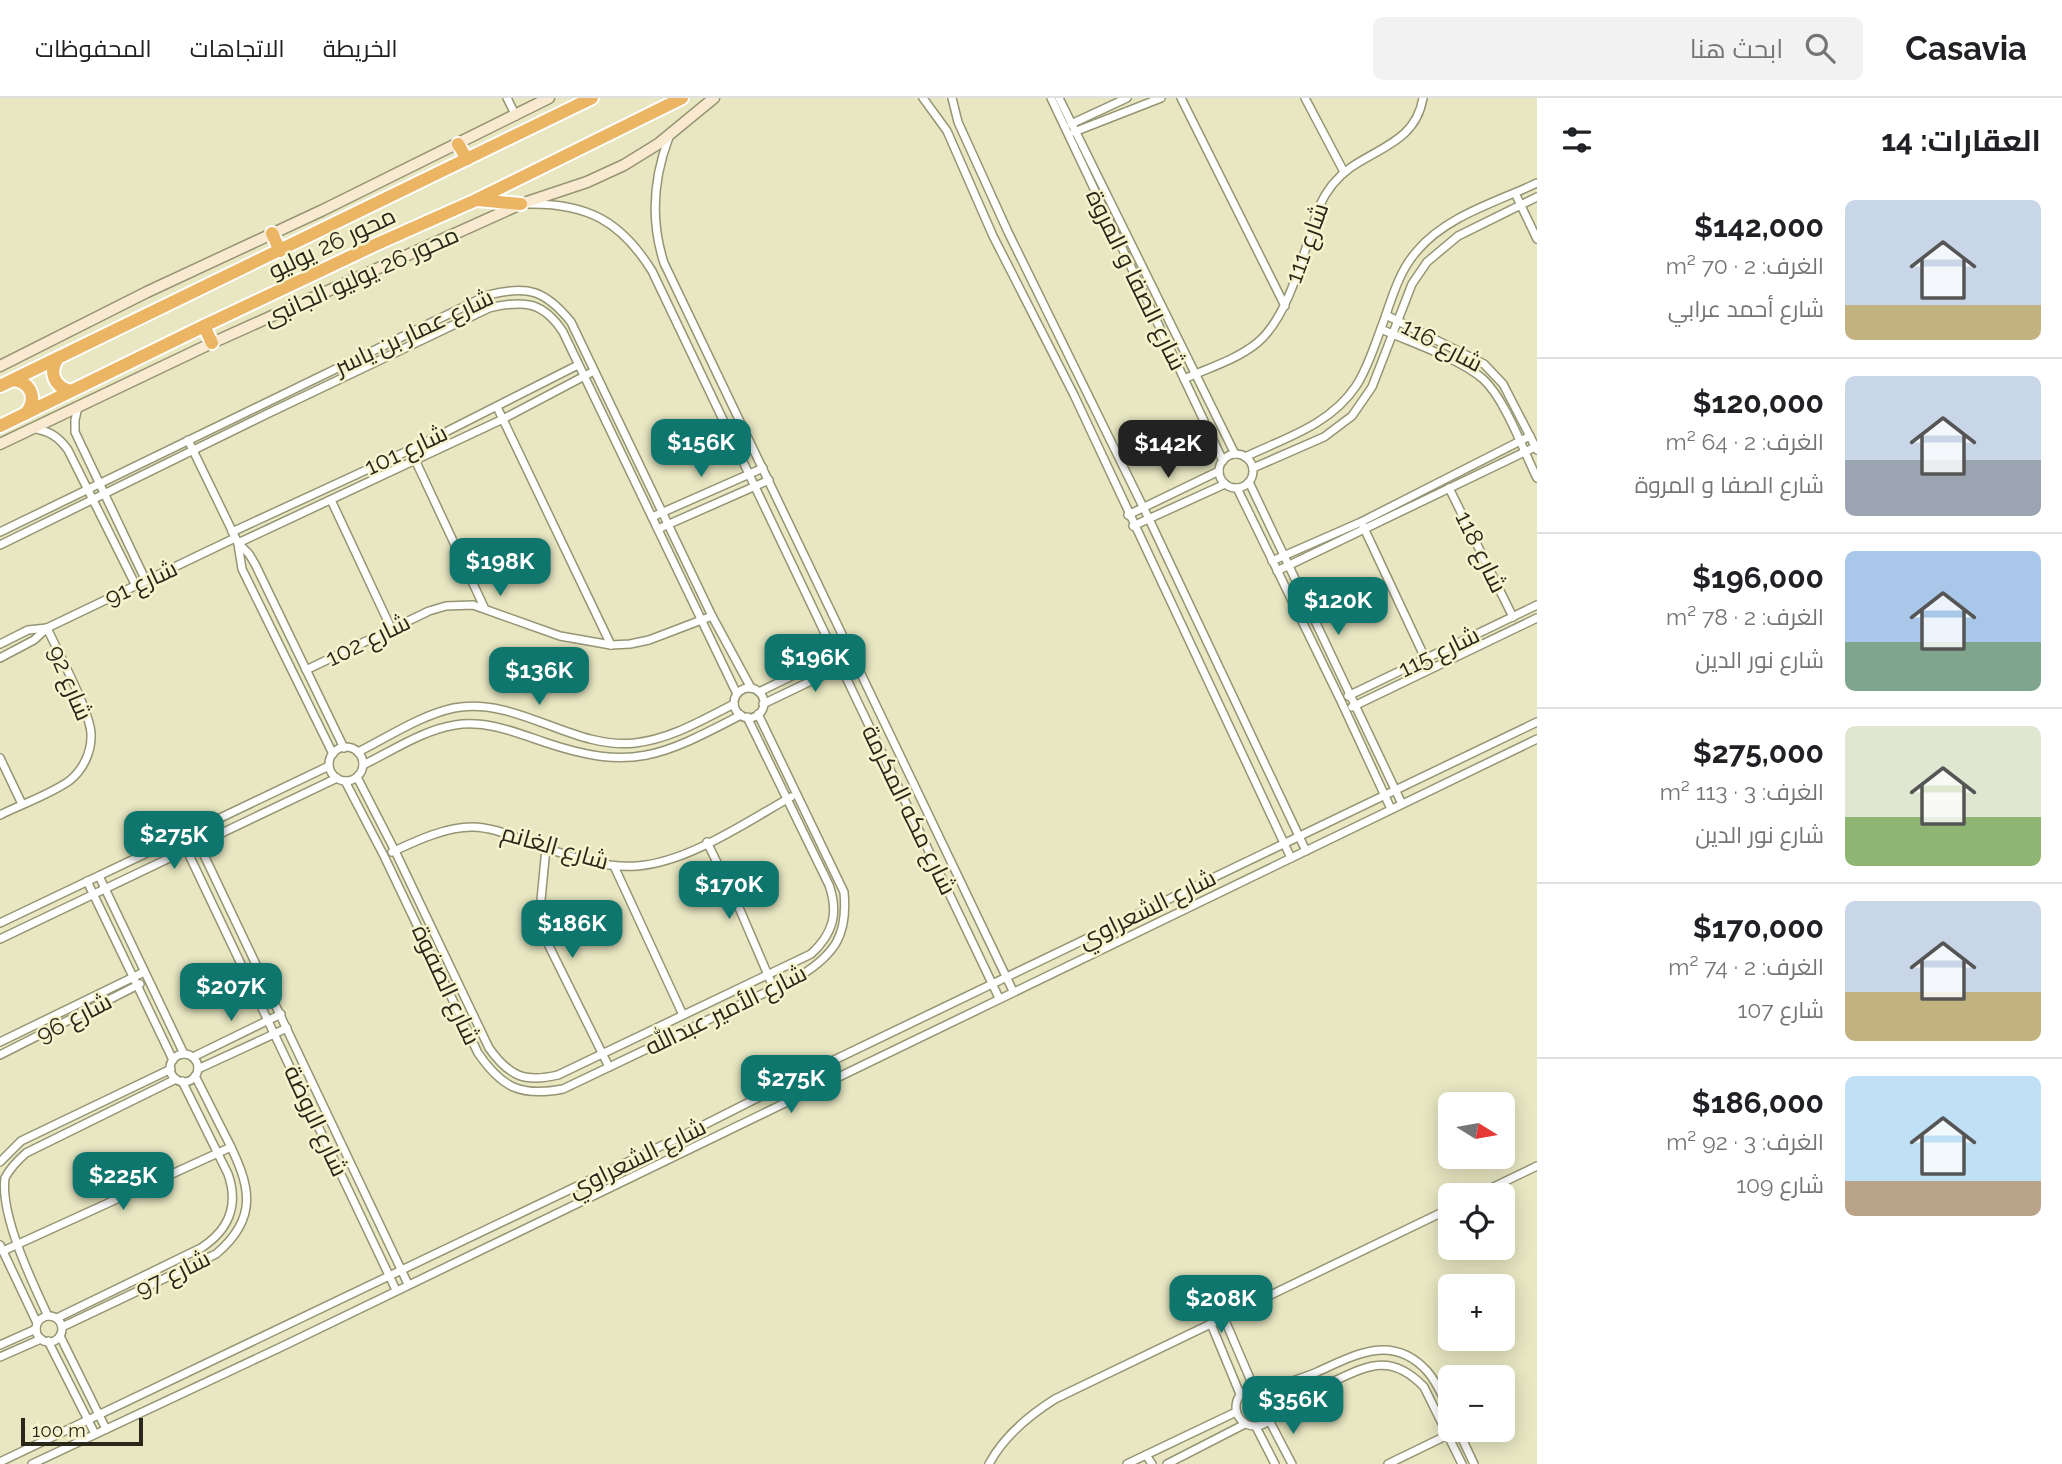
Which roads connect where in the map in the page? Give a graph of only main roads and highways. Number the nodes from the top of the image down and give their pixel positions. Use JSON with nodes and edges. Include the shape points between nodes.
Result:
{"nodes":[{"id":1,"x":592,"y":98,"type":"edge"},
{"id":2,"x":682,"y":98,"type":"edge"},
{"id":3,"x":458,"y":144,"type":"road end"},
{"id":4,"x":467,"y":159,"type":"junction"},
{"id":5,"x":477,"y":200,"type":"junction"},
{"id":6,"x":521,"y":204,"type":"road end"},
{"id":7,"x":272,"y":233,"type":"road end"},
{"id":8,"x":280,"y":251,"type":"junction"},
{"id":9,"x":204,"y":326,"type":"junction"},
{"id":10,"x":212,"y":344,"type":"road end"},
{"id":11,"x":58,"y":358,"type":"junction"},
{"id":12,"x":13,"y":380,"type":"junction"},
{"id":13,"x":0,"y":386,"type":"edge"},
{"id":14,"x":71,"y":391,"type":"junction"},
{"id":15,"x":25,"y":414,"type":"junction"},
{"id":16,"x":0,"y":426,"type":"edge"}],
"edges":[{"from":1,"to":4,"type":"highway","name":"محور 26 يوليو"},
{"from":2,"to":5,"type":"highway","name":"محور 26 يوليو"},
{"from":3,"to":4,"type":"highway"},
{"from":4,"to":8,"type":"highway","name":"محور 26 يوليو"},
{"from":5,"to":6,"type":"highway"},
{"from":5,"to":9,"type":"highway","name":"محور 26 يوليو"},
{"from":7,"to":8,"type":"highway"},
{"from":8,"to":11,"type":"highway","name":"محور 26 يوليو"},
{"from":9,"to":10,"type":"highway"},
{"from":9,"to":14,"type":"highway","name":"محور 26 يوليو"},
{"from":11,"to":12,"type":"highway","name":"محور 26 يوليو"},
{"from":11,"to":14,"type":"highway","via":[[53,376],[59,386]]},
{"from":12,"to":13,"type":"highway","name":"محور 26 يوليو"},
{"from":12,"to":15,"type":"highway","via":[[24,383],[32,393]]},
{"from":14,"to":15,"type":"highway","name":"محور 26 يوليو"},
{"from":15,"to":16,"type":"highway","name":"محور 26 يوليو"}]}
